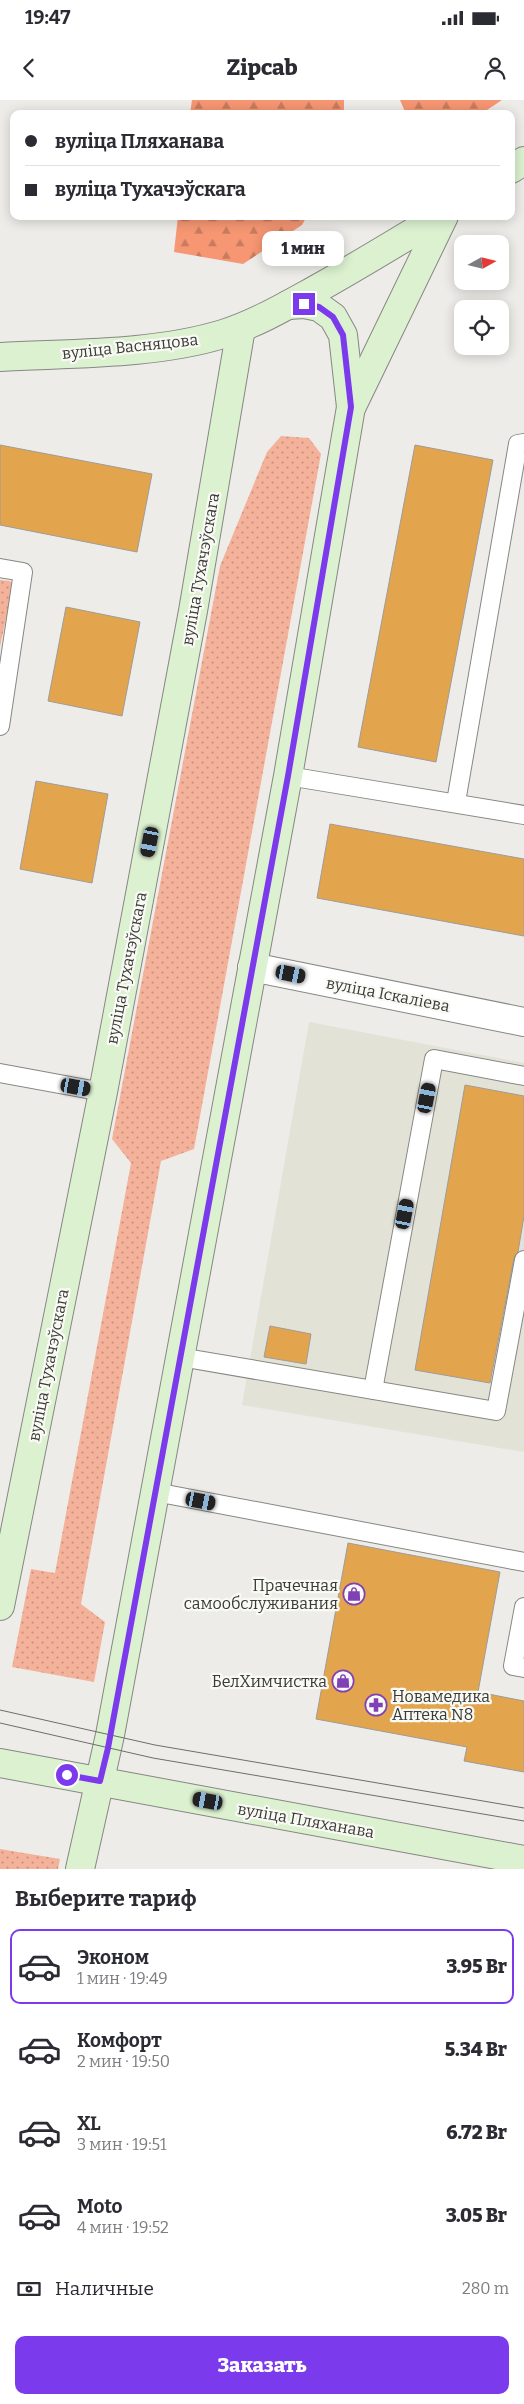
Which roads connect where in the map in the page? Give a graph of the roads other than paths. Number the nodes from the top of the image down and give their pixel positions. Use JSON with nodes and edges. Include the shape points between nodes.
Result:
{"nodes":[{"id":1,"x":433,"y":220,"type":"edge"},
{"id":2,"x":442,"y":220,"type":"edge"},
{"id":3,"x":288,"y":305,"type":"junction"},
{"id":4,"x":241,"y":328,"type":"junction"},
{"id":5,"x":0,"y":357,"type":"edge"},
{"id":6,"x":351,"y":407,"type":"junction"},
{"id":7,"x":524,"y":443,"type":"edge"},
{"id":8,"x":0,"y":568,"type":"edge"},
{"id":9,"x":0,"y":726,"type":"edge"},
{"id":10,"x":288,"y":776,"type":"junction"},
{"id":11,"x":456,"y":802,"type":"junction"},
{"id":12,"x":524,"y":815,"type":"edge"},
{"id":13,"x":252,"y":967,"type":"junction"},
{"id":14,"x":524,"y":1022,"type":"edge"},
{"id":15,"x":0,"y":1073,"type":"edge"},
{"id":16,"x":524,"y":1076,"type":"edge"},
{"id":17,"x":102,"y":1092,"type":"junction"},
{"id":18,"x":524,"y":1260,"type":"edge"},
{"id":19,"x":180,"y":1357,"type":"junction"},
{"id":20,"x":373,"y":1390,"type":"junction"},
{"id":21,"x":155,"y":1492,"type":"junction"},
{"id":22,"x":524,"y":1562,"type":"edge"},
{"id":23,"x":0,"y":1606,"type":"edge"},
{"id":24,"x":524,"y":1607,"type":"edge"},
{"id":25,"x":524,"y":1668,"type":"edge"},
{"id":26,"x":0,"y":1763,"type":"edge"},
{"id":27,"x":100,"y":1781,"type":"junction"},
{"id":28,"x":524,"y":1860,"type":"edge"},
{"id":29,"x":80,"y":1869,"type":"edge"}],
"edges":[{"from":1,"to":3,"type":"street","name":"вуліца Васняцова"},
{"from":2,"to":6,"type":"street"},
{"from":3,"to":4,"type":"street","name":"вуліца Васняцова"},
{"from":3,"to":6,"type":"street","via":[[319,307],[333,317],[343,335]]},
{"from":4,"to":5,"type":"street","name":"вуліца Васняцова","via":[[192,342],[156,347]]},
{"from":4,"to":17,"type":"street","name":"вуліца Тухачэўскага","via":[[193,611]]},
{"from":6,"to":10,"type":"street"},
{"from":7,"to":11,"type":"lane","via":[[518,444]]},
{"from":8,"to":9,"type":"lane","via":[[23,572]]},
{"from":10,"to":11,"type":"lane"},
{"from":10,"to":13,"type":"street"},
{"from":11,"to":12,"type":"lane"},
{"from":13,"to":14,"type":"street","name":"вуліца Іскаліева"},
{"from":13,"to":19,"type":"street"},
{"from":15,"to":17,"type":"lane"},
{"from":16,"to":20,"type":"lane","via":[[434,1058]]},
{"from":17,"to":23,"type":"street","name":"вуліца Тухачэўскага"},
{"from":18,"to":20,"type":"lane","via":[[496,1411]]},
{"from":19,"to":20,"type":"lane"},
{"from":19,"to":21,"type":"street"},
{"from":21,"to":22,"type":"lane"},
{"from":21,"to":27,"type":"street"},
{"from":24,"to":25,"type":"lane","via":[[514,1666]]},
{"from":26,"to":27,"type":"street","name":"вуліца Пляханава"},
{"from":27,"to":28,"type":"street","name":"вуліца Пляханава"},
{"from":27,"to":29,"type":"street"}]}
